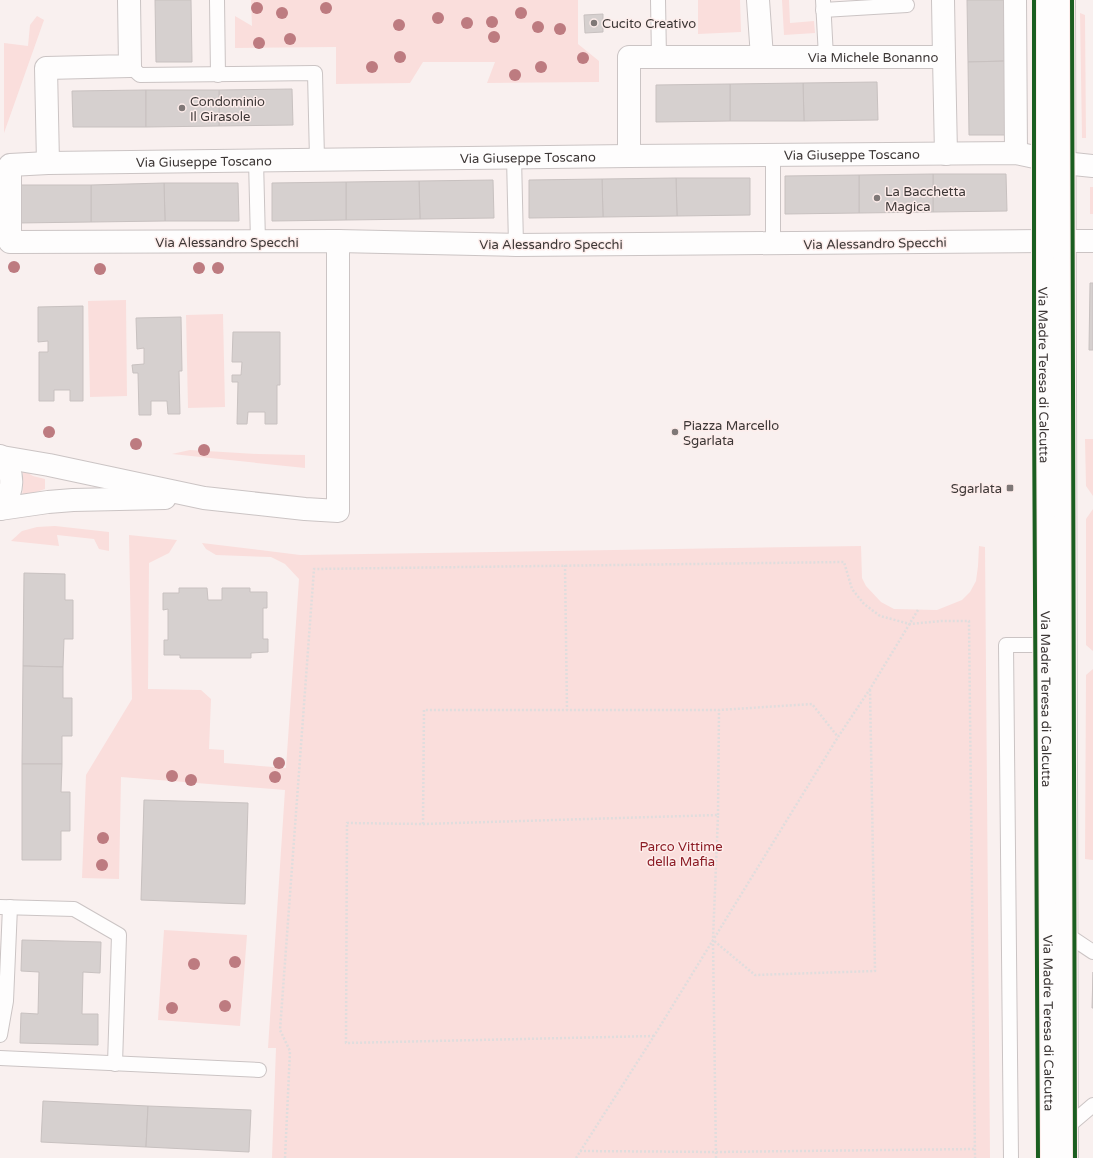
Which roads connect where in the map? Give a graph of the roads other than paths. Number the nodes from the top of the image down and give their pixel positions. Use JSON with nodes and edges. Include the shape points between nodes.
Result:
{"nodes":[{"id":1,"x":129,"y":0,"type":"edge"},
{"id":2,"x":217,"y":0,"type":"edge"},
{"id":3,"x":658,"y":0,"type":"edge"},
{"id":4,"x":758,"y":0,"type":"edge"},
{"id":5,"x":943,"y":0,"type":"edge"},
{"id":6,"x":1015,"y":0,"type":"edge"},
{"id":7,"x":1044,"y":0,"type":"edge"},
{"id":8,"x":1064,"y":0,"type":"edge"},
{"id":9,"x":823,"y":5,"type":"edge"},
{"id":10,"x":906,"y":5,"type":"dead end"},
{"id":11,"x":660,"y":57,"type":"junction"},
{"id":12,"x":762,"y":57,"type":"junction"},
{"id":13,"x":826,"y":57,"type":"junction"},
{"id":14,"x":944,"y":57,"type":"junction"},
{"id":15,"x":130,"y":66,"type":"junction"},
{"id":16,"x":218,"y":75,"type":"junction"},
{"id":17,"x":1016,"y":153,"type":"junction"},
{"id":18,"x":946,"y":154,"type":"junction"},
{"id":19,"x":773,"y":155,"type":"junction"},
{"id":20,"x":629,"y":156,"type":"junction"},
{"id":21,"x":514,"y":157,"type":"junction"},
{"id":22,"x":317,"y":159,"type":"junction"},
{"id":23,"x":256,"y":160,"type":"junction"},
{"id":24,"x":1054,"y":161,"type":"junction"},
{"id":25,"x":48,"y":163,"type":"junction"},
{"id":26,"x":1093,"y":166,"type":"edge"},
{"id":27,"x":338,"y":241,"type":"junction"},
{"id":28,"x":1053,"y":241,"type":"junction"},
{"id":29,"x":1093,"y":241,"type":"edge"},
{"id":30,"x":10,"y":242,"type":"joint"},
{"id":31,"x":258,"y":242,"type":"junction"},
{"id":32,"x":773,"y":244,"type":"junction"},
{"id":33,"x":516,"y":245,"type":"junction"},
{"id":34,"x":1,"y":457,"type":"edge"},
{"id":35,"x":204,"y":498,"type":"junction"},
{"id":36,"x":0,"y":509,"type":"edge"},
{"id":37,"x":1046,"y":645,"type":"junction"},
{"id":38,"x":5,"y":907,"type":"edge"},
{"id":39,"x":1066,"y":934,"type":"junction"},
{"id":40,"x":1093,"y":952,"type":"edge"},
{"id":41,"x":0,"y":1035,"type":"edge"},
{"id":42,"x":0,"y":1058,"type":"edge"},
{"id":43,"x":115,"y":1064,"type":"junction"},
{"id":44,"x":259,"y":1070,"type":"dead end"},
{"id":45,"x":1093,"y":1105,"type":"edge"},
{"id":46,"x":1066,"y":1128,"type":"junction"},
{"id":47,"x":1011,"y":1158,"type":"edge"},
{"id":48,"x":1050,"y":1158,"type":"edge"},
{"id":49,"x":1066,"y":1158,"type":"edge"}],
"edges":[{"from":1,"to":15,"type":"street"},
{"from":2,"to":16,"type":"lane"},
{"from":3,"to":11,"type":"lane"},
{"from":4,"to":12,"type":"street"},
{"from":5,"to":14,"type":"street"},
{"from":6,"to":17,"type":"street"},
{"from":7,"to":24,"type":"street"},
{"from":8,"to":24,"type":"street"},
{"from":9,"to":10,"type":"lane"},
{"from":9,"to":13,"type":"lane"},
{"from":11,"to":12,"type":"street","name":"Via Michele Bonanno"},
{"from":11,"to":20,"type":"street","name":"Via Michele Bonanno","via":[[629,57]]},
{"from":12,"to":13,"type":"street","name":"Via Michele Bonanno"},
{"from":13,"to":14,"type":"street","name":"Via Michele Bonanno"},
{"from":14,"to":18,"type":"street","name":"Via Michele Bonanno"},
{"from":15,"to":16,"type":"lane","via":[[140,75]]},
{"from":15,"to":25,"type":"street","via":[[46,68]]},
{"from":16,"to":22,"type":"lane","via":[[315,73]]},
{"from":17,"to":18,"type":"street","name":"Via Giuseppe Toscano"},
{"from":17,"to":24,"type":"street","name":"Via Giuseppe Toscano"},
{"from":18,"to":19,"type":"street","name":"Via Giuseppe Toscano"},
{"from":19,"to":20,"type":"street","name":"Via Giuseppe Toscano"},
{"from":19,"to":32,"type":"lane"},
{"from":20,"to":21,"type":"street","name":"Via Giuseppe Toscano"},
{"from":21,"to":22,"type":"street","name":"Via Giuseppe Toscano"},
{"from":21,"to":33,"type":"lane"},
{"from":22,"to":23,"type":"street","name":"Via Giuseppe Toscano"},
{"from":23,"to":25,"type":"street","name":"Via Giuseppe Toscano"},
{"from":23,"to":31,"type":"lane"},
{"from":24,"to":26,"type":"street","name":"Via Giuseppe Toscano"},
{"from":24,"to":28,"type":"street"},
{"from":25,"to":30,"type":"street","name":"Via Giuseppe Toscano","via":[[10,165]]},
{"from":27,"to":31,"type":"street","name":"Via Alessandro Specchi"},
{"from":27,"to":33,"type":"street","name":"Via Alessandro Specchi"},
{"from":27,"to":35,"type":"street","via":[[338,510]]},
{"from":28,"to":29,"type":"street","name":"Via Alessandro Specchi"},
{"from":28,"to":32,"type":"street","name":"Via Alessandro Specchi"},
{"from":28,"to":37,"type":"street","name":"Via Madre Teresa di Calcutta"},
{"from":28,"to":39,"type":"street","name":"Via Madre Teresa di Calcutta"},
{"from":30,"to":31,"type":"street","name":"Via Alessandro Specchi"},
{"from":32,"to":33,"type":"street","name":"Via Alessandro Specchi"},
{"from":34,"to":35,"type":"street"},
{"from":34,"to":36,"type":"street","via":[[8,467],[11,489]]},
{"from":35,"to":36,"type":"street","via":[[73,500]]},
{"from":37,"to":47,"type":"lane","via":[[1006,645]]},
{"from":37,"to":48,"type":"street","name":"Via Madre Teresa di Calcutta"},
{"from":38,"to":41,"type":"lane","via":[[6,1001]]},
{"from":38,"to":43,"type":"lane","via":[[74,909],[119,935]]},
{"from":39,"to":40,"type":"lane"},
{"from":39,"to":46,"type":"street","name":"Via Madre Teresa di Calcutta"},
{"from":42,"to":43,"type":"lane"},
{"from":43,"to":44,"type":"lane"},
{"from":45,"to":46,"type":"lane"},
{"from":46,"to":49,"type":"street","name":"Via Madre Teresa di Calcutta"}]}
